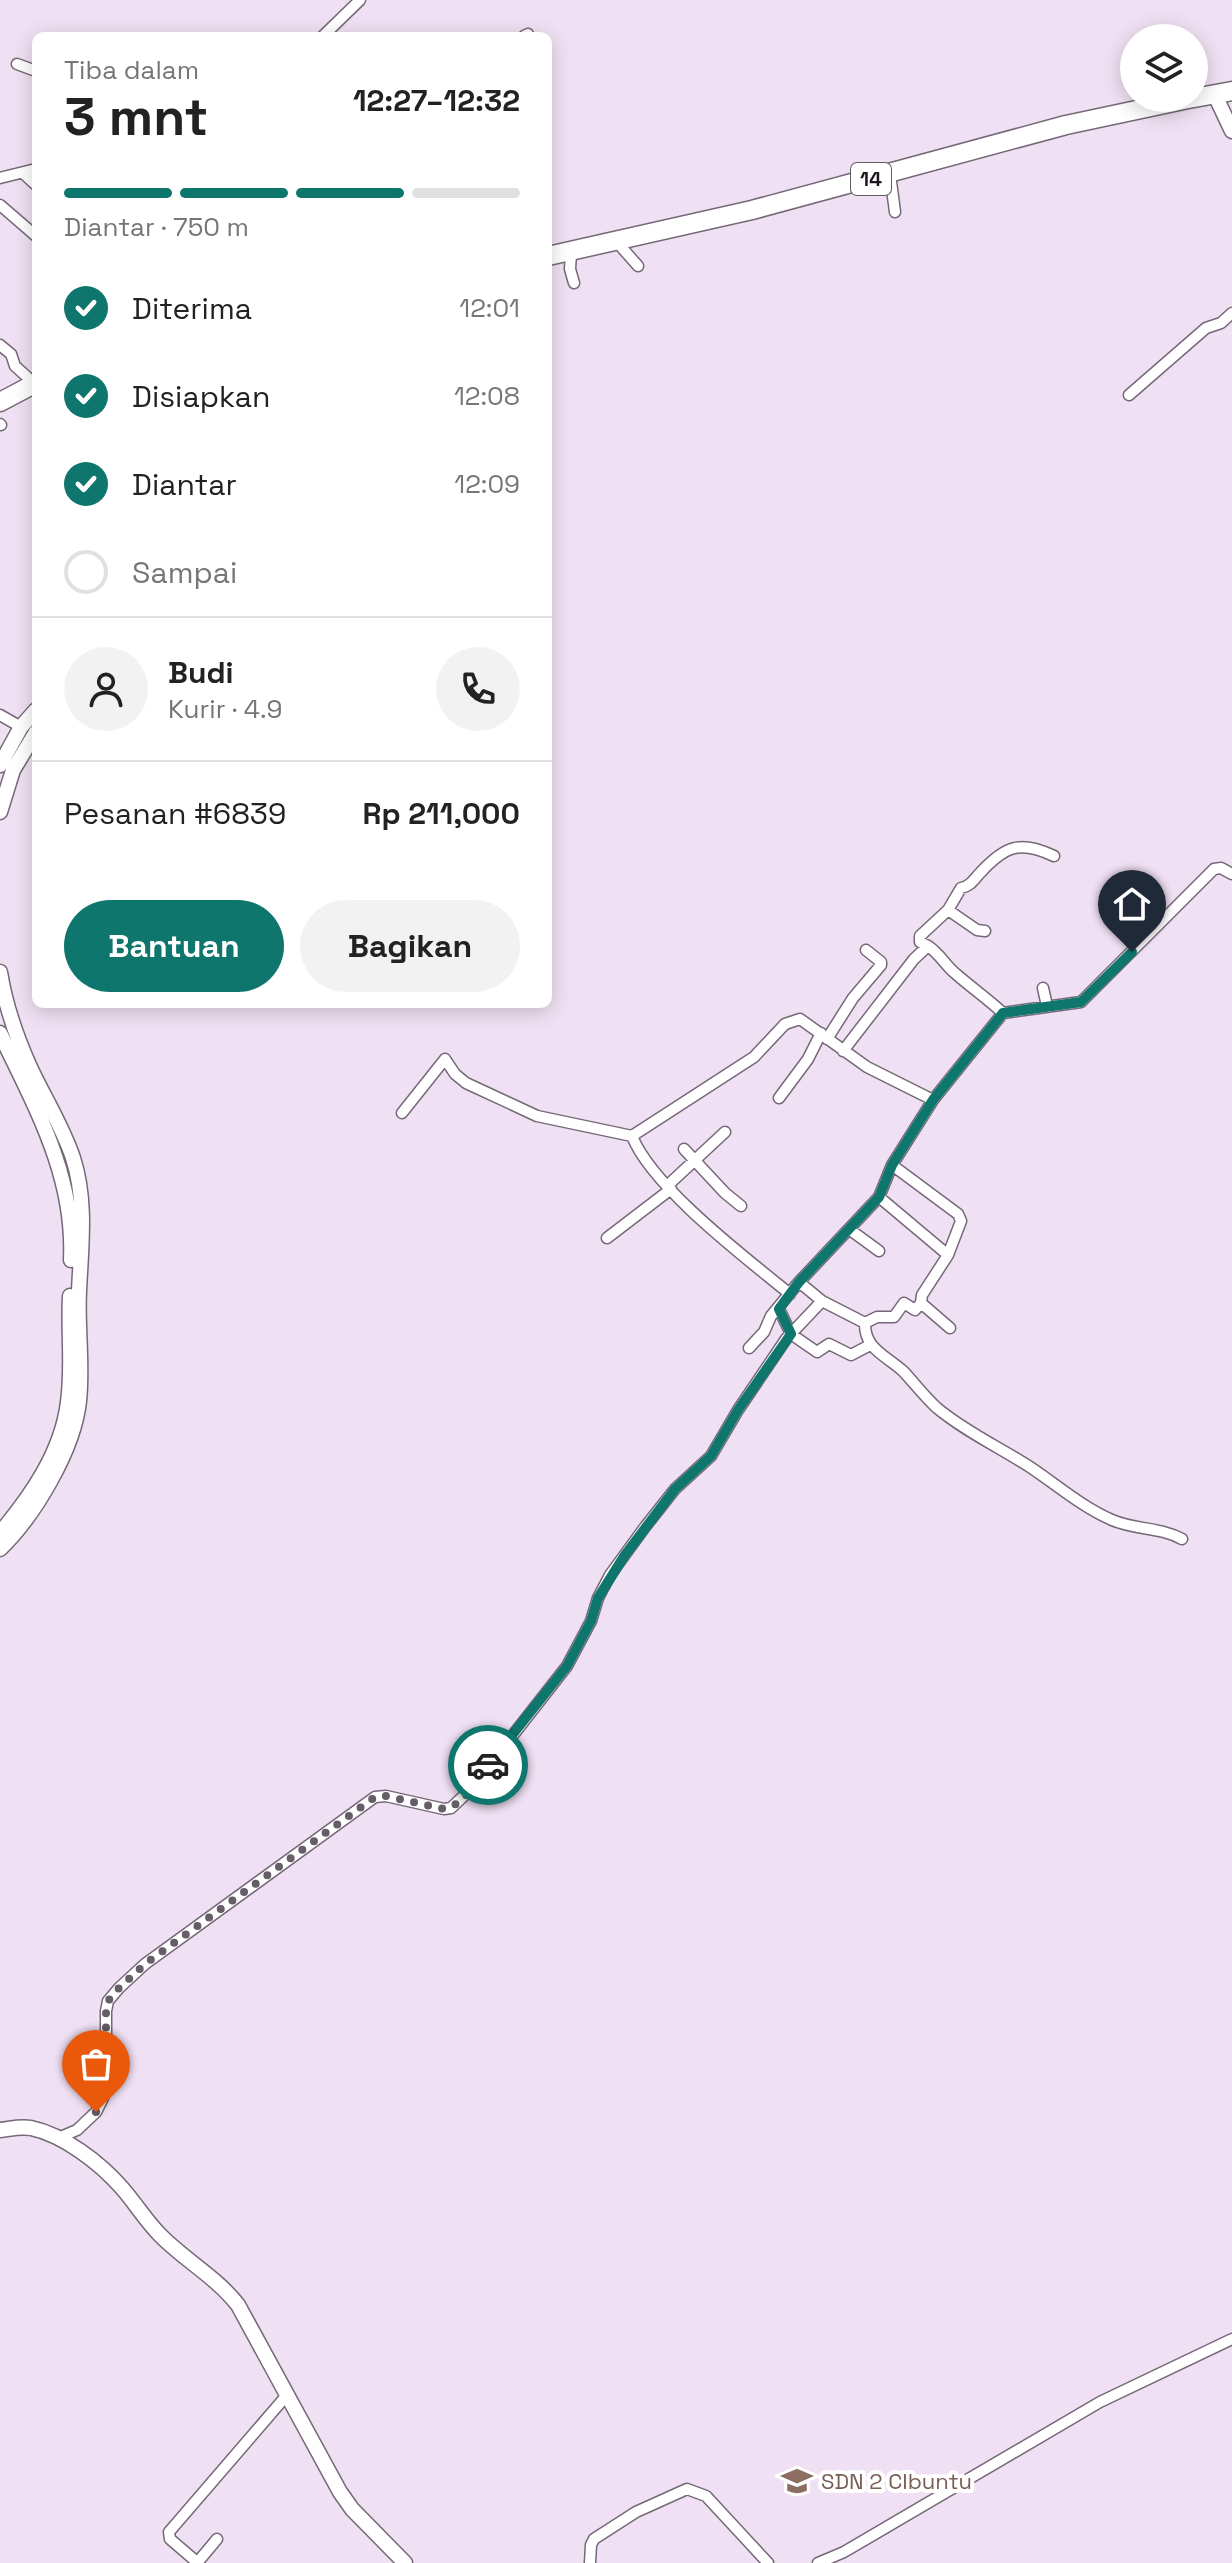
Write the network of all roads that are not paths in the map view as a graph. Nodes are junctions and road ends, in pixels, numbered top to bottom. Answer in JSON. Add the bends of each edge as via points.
{"nodes":[{"id":1,"x":360,"y":0,"type":"edge"},
{"id":2,"x":327,"y":32,"type":"edge"},
{"id":3,"x":17,"y":64,"type":"dead end"},
{"id":4,"x":32,"y":70,"type":"edge"},
{"id":5,"x":1223,"y":92,"type":"edge"},
{"id":6,"x":1128,"y":112,"type":"edge"},
{"id":7,"x":1232,"y":131,"type":"edge"},
{"id":8,"x":32,"y":170,"type":"edge"},
{"id":9,"x":23,"y":173,"type":"junction"},
{"id":10,"x":890,"y":174,"type":"junction"},
{"id":11,"x":0,"y":178,"type":"edge"},
{"id":12,"x":32,"y":181,"type":"edge"},
{"id":13,"x":0,"y":205,"type":"edge"},
{"id":14,"x":895,"y":212,"type":"dead end"},
{"id":15,"x":32,"y":233,"type":"edge"},
{"id":16,"x":616,"y":241,"type":"junction"},
{"id":17,"x":571,"y":253,"type":"junction"},
{"id":18,"x":552,"y":255,"type":"edge"},
{"id":19,"x":638,"y":266,"type":"dead end"},
{"id":20,"x":574,"y":283,"type":"dead end"},
{"id":21,"x":1232,"y":313,"type":"edge"},
{"id":22,"x":0,"y":345,"type":"edge"},
{"id":23,"x":32,"y":381,"type":"edge"},
{"id":24,"x":32,"y":386,"type":"edge"},
{"id":25,"x":1129,"y":395,"type":"dead end"},
{"id":26,"x":0,"y":402,"type":"edge"},
{"id":27,"x":0,"y":715,"type":"edge"},
{"id":28,"x":29,"y":730,"type":"edge"},
{"id":29,"x":0,"y":765,"type":"edge"},
{"id":30,"x":0,"y":812,"type":"edge"},
{"id":31,"x":1054,"y":856,"type":"dead end"},
{"id":32,"x":1232,"y":874,"type":"edge"},
{"id":33,"x":948,"y":910,"type":"junction"},
{"id":34,"x":985,"y":931,"type":"dead end"},
{"id":35,"x":928,"y":946,"type":"junction"},
{"id":36,"x":866,"y":950,"type":"dead end"},
{"id":37,"x":0,"y":972,"type":"edge"},
{"id":38,"x":1043,"y":988,"type":"dead end"},
{"id":39,"x":1047,"y":1006,"type":"junction"},
{"id":40,"x":1003,"y":1013,"type":"junction"},
{"id":41,"x":0,"y":1033,"type":"edge"},
{"id":42,"x":824,"y":1036,"type":"junction"},
{"id":43,"x":843,"y":1051,"type":"junction"},
{"id":44,"x":779,"y":1098,"type":"dead end"},
{"id":45,"x":933,"y":1100,"type":"junction"},
{"id":46,"x":402,"y":1113,"type":"dead end"},
{"id":47,"x":725,"y":1132,"type":"dead end"},
{"id":48,"x":632,"y":1136,"type":"junction"},
{"id":49,"x":684,"y":1149,"type":"dead end"},
{"id":50,"x":695,"y":1160,"type":"junction"},
{"id":51,"x":892,"y":1165,"type":"junction"},
{"id":52,"x":669,"y":1187,"type":"junction"},
{"id":53,"x":879,"y":1197,"type":"junction"},
{"id":54,"x":741,"y":1206,"type":"dead end"},
{"id":55,"x":849,"y":1229,"type":"junction"},
{"id":56,"x":607,"y":1238,"type":"dead end"},
{"id":57,"x":879,"y":1251,"type":"dead end"},
{"id":58,"x":948,"y":1255,"type":"junction"},
{"id":59,"x":799,"y":1282,"type":"junction"},
{"id":60,"x":790,"y":1294,"type":"junction"},
{"id":61,"x":822,"y":1301,"type":"junction"},
{"id":62,"x":921,"y":1303,"type":"junction"},
{"id":63,"x":779,"y":1309,"type":"junction"},
{"id":64,"x":865,"y":1323,"type":"junction"},
{"id":65,"x":950,"y":1328,"type":"dead end"},
{"id":66,"x":791,"y":1334,"type":"junction"},
{"id":67,"x":870,"y":1345,"type":"junction"},
{"id":68,"x":749,"y":1348,"type":"dead end"},
{"id":69,"x":0,"y":1533,"type":"edge"},
{"id":70,"x":1182,"y":1539,"type":"dead end"},
{"id":71,"x":0,"y":1549,"type":"edge"},
{"id":72,"x":0,"y":2130,"type":"edge"},
{"id":73,"x":58,"y":2138,"type":"junction"},
{"id":74,"x":1232,"y":2339,"type":"edge"},
{"id":75,"x":287,"y":2395,"type":"junction"},
{"id":76,"x":217,"y":2539,"type":"dead end"},
{"id":77,"x":198,"y":2563,"type":"edge"},
{"id":78,"x":405,"y":2563,"type":"edge"},
{"id":79,"x":590,"y":2563,"type":"edge"},
{"id":80,"x":768,"y":2563,"type":"edge"},
{"id":81,"x":818,"y":2563,"type":"edge"}],
"edges":[{"from":1,"to":2,"type":"street"},
{"from":3,"to":4,"type":"street"},
{"from":5,"to":7,"type":"main road"},
{"from":6,"to":10,"type":"highway","number":"14"},
{"from":8,"to":9,"type":"street"},
{"from":9,"to":11,"type":"street"},
{"from":9,"to":12,"type":"street"},
{"from":10,"to":14,"type":"street"},
{"from":10,"to":16,"type":"highway","number":"14"},
{"from":13,"to":15,"type":"street"},
{"from":16,"to":17,"type":"highway","number":"14"},
{"from":16,"to":19,"type":"street"},
{"from":17,"to":18,"type":"highway","number":"14"},
{"from":17,"to":20,"type":"street"},
{"from":21,"to":25,"type":"street","via":[[1206,328]]},
{"from":22,"to":23,"type":"street"},
{"from":24,"to":26,"type":"highway"},
{"from":27,"to":28,"type":"street"},
{"from":28,"to":29,"type":"main road"},
{"from":28,"to":30,"type":"main road"},
{"from":31,"to":33,"type":"street","via":[[1027,846],[1007,849],[961,888]]},
{"from":32,"to":39,"type":"street","via":[[1214,869],[1081,1002]]},
{"from":33,"to":34,"type":"street"},
{"from":33,"to":35,"type":"street","via":[[920,936]]},
{"from":35,"to":40,"type":"street"},
{"from":35,"to":43,"type":"street"},
{"from":36,"to":42,"type":"street","via":[[881,965]]},
{"from":37,"to":71,"type":"main road","via":[[28,1063],[73,1159],[83,1214],[74,1423],[47,1485]]},
{"from":38,"to":39,"type":"street"},
{"from":39,"to":40,"type":"street"},
{"from":40,"to":45,"type":"street"},
{"from":41,"to":69,"type":"main road","via":[[63,1174],[72,1245],[70,1380],[62,1428],[33,1492]]},
{"from":42,"to":43,"type":"street"},
{"from":42,"to":44,"type":"street"},
{"from":42,"to":48,"type":"street","via":[[800,1019],[785,1024],[754,1057]]},
{"from":43,"to":45,"type":"street"},
{"from":45,"to":51,"type":"street"},
{"from":46,"to":48,"type":"street","via":[[445,1059],[466,1083],[537,1116]]},
{"from":47,"to":50,"type":"street"},
{"from":48,"to":52,"type":"street"},
{"from":49,"to":50,"type":"street"},
{"from":50,"to":52,"type":"street"},
{"from":50,"to":54,"type":"street"},
{"from":51,"to":53,"type":"street"},
{"from":51,"to":58,"type":"street","via":[[961,1217]]},
{"from":52,"to":56,"type":"street"},
{"from":52,"to":60,"type":"street"},
{"from":53,"to":55,"type":"street"},
{"from":53,"to":58,"type":"street"},
{"from":55,"to":57,"type":"street"},
{"from":55,"to":59,"type":"street"},
{"from":58,"to":62,"type":"street"},
{"from":59,"to":60,"type":"street"},
{"from":59,"to":61,"type":"street"},
{"from":60,"to":63,"type":"street"},
{"from":61,"to":64,"type":"street"},
{"from":61,"to":66,"type":"street"},
{"from":62,"to":64,"type":"street","via":[[915,1310],[904,1303],[894,1317]]},
{"from":62,"to":65,"type":"street"},
{"from":63,"to":66,"type":"street"},
{"from":63,"to":68,"type":"street"},
{"from":64,"to":67,"type":"street"},
{"from":66,"to":67,"type":"street","via":[[817,1352],[829,1344],[851,1355]]},
{"from":66,"to":73,"type":"street","via":[[711,1456],[675,1489],[625,1555],[567,1666],[470,1790],[444,1809],[375,1797],[145,1964],[108,2001],[106,2088],[96,2112],[77,2130]]},
{"from":67,"to":70,"type":"street","via":[[968,1431],[1085,1506],[1132,1527]]},
{"from":72,"to":73,"type":"main road","via":[[31,2128]]},
{"from":73,"to":75,"type":"main road","via":[[104,2170],[162,2237],[223,2286]]},
{"from":74,"to":81,"type":"street","via":[[1100,2402]]},
{"from":75,"to":77,"type":"street","via":[[169,2532],[170,2539]]},
{"from":75,"to":78,"type":"main road","via":[[352,2509]]},
{"from":76,"to":77,"type":"street"},
{"from":79,"to":80,"type":"street","via":[[594,2539],[687,2489],[706,2496]]}]}
